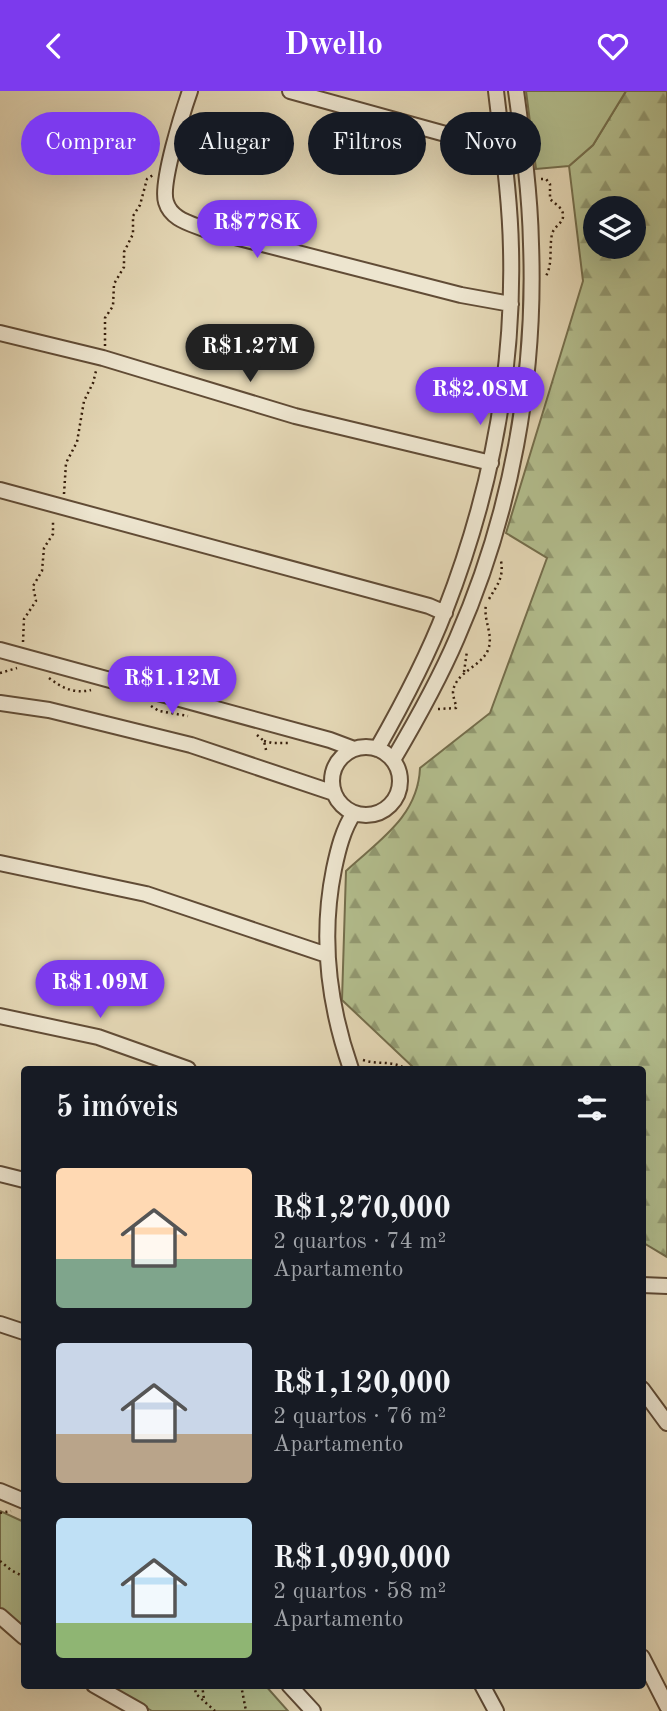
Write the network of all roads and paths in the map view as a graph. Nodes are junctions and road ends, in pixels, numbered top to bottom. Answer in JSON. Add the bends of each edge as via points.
{"nodes":[{"id":1,"x":190,"y":91,"type":"edge"},
{"id":2,"x":290,"y":91,"type":"edge"},
{"id":3,"x":496,"y":91,"type":"edge"},
{"id":4,"x":516,"y":91,"type":"edge"},
{"id":5,"x":498,"y":112,"type":"edge"},
{"id":6,"x":440,"y":132,"type":"edge"},
{"id":7,"x":167,"y":174,"type":"junction"},
{"id":8,"x":505,"y":175,"type":"edge"},
{"id":9,"x":527,"y":180,"type":"junction"},
{"id":10,"x":531,"y":286,"type":"junction"},
{"id":11,"x":511,"y":304,"type":"junction"},
{"id":12,"x":0,"y":333,"type":"edge"},
{"id":13,"x":103,"y":359,"type":"junction"},
{"id":14,"x":491,"y":463,"type":"junction"},
{"id":15,"x":0,"y":490,"type":"edge"},
{"id":16,"x":60,"y":506,"type":"junction"},
{"id":17,"x":492,"y":543,"type":"junction"},
{"id":18,"x":445,"y":613,"type":"junction"},
{"id":19,"x":0,"y":650,"type":"edge"},
{"id":20,"x":23,"y":656,"type":"junction"},
{"id":21,"x":0,"y":673,"type":"edge"},
{"id":22,"x":64,"y":689,"type":"dead end"},
{"id":23,"x":63,"y":695,"type":"dead end"},
{"id":24,"x":0,"y":703,"type":"edge"},
{"id":25,"x":159,"y":711,"type":"dead end"},
{"id":26,"x":421,"y":711,"type":"junction"},
{"id":27,"x":157,"y":717,"type":"dead end"},
{"id":28,"x":354,"y":749,"type":"junction"},
{"id":29,"x":377,"y":749,"type":"junction"},
{"id":30,"x":393,"y":760,"type":"junction"},
{"id":31,"x":334,"y":793,"type":"junction"},
{"id":32,"x":354,"y":813,"type":"junction"},
{"id":33,"x":0,"y":863,"type":"edge"},
{"id":34,"x":327,"y":954,"type":"junction"},
{"id":35,"x":0,"y":1016,"type":"edge"},
{"id":36,"x":345,"y":1051,"type":"junction"},
{"id":37,"x":180,"y":1066,"type":"edge"},
{"id":38,"x":350,"y":1066,"type":"edge"},
{"id":39,"x":402,"y":1066,"type":"edge"},
{"id":40,"x":0,"y":1174,"type":"edge"},
{"id":41,"x":21,"y":1179,"type":"edge"},
{"id":42,"x":646,"y":1285,"type":"edge"},
{"id":43,"x":667,"y":1286,"type":"edge"},
{"id":44,"x":0,"y":1324,"type":"edge"},
{"id":45,"x":21,"y":1331,"type":"edge"},
{"id":46,"x":646,"y":1394,"type":"edge"},
{"id":47,"x":667,"y":1423,"type":"edge"},
{"id":48,"x":0,"y":1491,"type":"edge"},
{"id":49,"x":21,"y":1500,"type":"edge"},
{"id":50,"x":0,"y":1561,"type":"edge"},
{"id":51,"x":21,"y":1575,"type":"edge"},
{"id":52,"x":0,"y":1616,"type":"edge"},
{"id":53,"x":21,"y":1634,"type":"edge"},
{"id":54,"x":646,"y":1665,"type":"edge"},
{"id":55,"x":101,"y":1689,"type":"edge"},
{"id":56,"x":195,"y":1689,"type":"edge"},
{"id":57,"x":202,"y":1689,"type":"edge"},
{"id":58,"x":242,"y":1689,"type":"edge"},
{"id":59,"x":293,"y":1689,"type":"edge"},
{"id":60,"x":484,"y":1689,"type":"edge"},
{"id":61,"x":208,"y":1705,"type":"junction"},
{"id":62,"x":667,"y":1706,"type":"edge"},
{"id":63,"x":140,"y":1711,"type":"edge"},
{"id":64,"x":215,"y":1711,"type":"edge"},
{"id":65,"x":246,"y":1711,"type":"edge"},
{"id":66,"x":313,"y":1711,"type":"edge"},
{"id":67,"x":496,"y":1711,"type":"edge"}],
"edges":[{"from":1,"to":7,"type":"street"},
{"from":2,"to":6,"type":"street"},
{"from":3,"to":5,"type":"street"},
{"from":4,"to":9,"type":"street"},
{"from":7,"to":11,"type":"street","via":[[166,203],[181,221]]},
{"from":7,"to":13,"type":"path","via":[[150,177],[133,216],[124,267],[105,318]]},
{"from":8,"to":11,"type":"street"},
{"from":9,"to":10,"type":"street"},
{"from":9,"to":10,"type":"path","via":[[546,179],[550,199],[564,214],[553,230],[550,269],[542,282]]},
{"from":10,"to":17,"type":"street","via":[[524,401]]},
{"from":11,"to":14,"type":"street"},
{"from":12,"to":13,"type":"street"},
{"from":13,"to":14,"type":"street","via":[[306,419]]},
{"from":13,"to":16,"type":"path","via":[[84,401],[77,442],[66,463]]},
{"from":14,"to":18,"type":"street"},
{"from":15,"to":16,"type":"street"},
{"from":16,"to":18,"type":"street"},
{"from":16,"to":20,"type":"path","via":[[52,523],[52,538],[44,548],[42,571],[33,586],[36,601],[24,619]]},
{"from":17,"to":26,"type":"street","via":[[457,639]]},
{"from":17,"to":26,"type":"path","via":[[503,573],[485,611],[488,650],[455,684],[456,708]]},
{"from":18,"to":29,"type":"street"},
{"from":19,"to":20,"type":"street"},
{"from":20,"to":21,"type":"path","via":[[15,669]]},
{"from":20,"to":28,"type":"street"},
{"from":22,"to":23,"type":"path"},
{"from":24,"to":31,"type":"street","via":[[49,710],[191,745]]},
{"from":25,"to":27,"type":"path"},
{"from":26,"to":30,"type":"street"},
{"from":28,"to":29,"type":"street"},
{"from":28,"to":31,"type":"street","via":[[334,768]]},
{"from":29,"to":30,"type":"street"},
{"from":30,"to":32,"type":"street","via":[[400,781],[393,802],[376,814]]},
{"from":31,"to":32,"type":"street","via":[[345,809]]},
{"from":32,"to":34,"type":"street","via":[[346,825],[332,877]]},
{"from":33,"to":34,"type":"street","via":[[146,894]]},
{"from":34,"to":36,"type":"street","via":[[332,1005]]},
{"from":35,"to":37,"type":"street","via":[[98,1037]]},
{"from":36,"to":38,"type":"street"},
{"from":36,"to":39,"type":"path","via":[[374,1063]]},
{"from":40,"to":41,"type":"street"},
{"from":42,"to":43,"type":"street"},
{"from":44,"to":45,"type":"street"},
{"from":46,"to":47,"type":"street"},
{"from":48,"to":49,"type":"street"},
{"from":50,"to":51,"type":"path"},
{"from":52,"to":53,"type":"street"},
{"from":54,"to":62,"type":"street"},
{"from":55,"to":63,"type":"street"},
{"from":56,"to":61,"type":"path"},
{"from":57,"to":61,"type":"path"},
{"from":58,"to":65,"type":"path"},
{"from":59,"to":66,"type":"street"},
{"from":60,"to":67,"type":"street"},
{"from":61,"to":64,"type":"path"}]}
